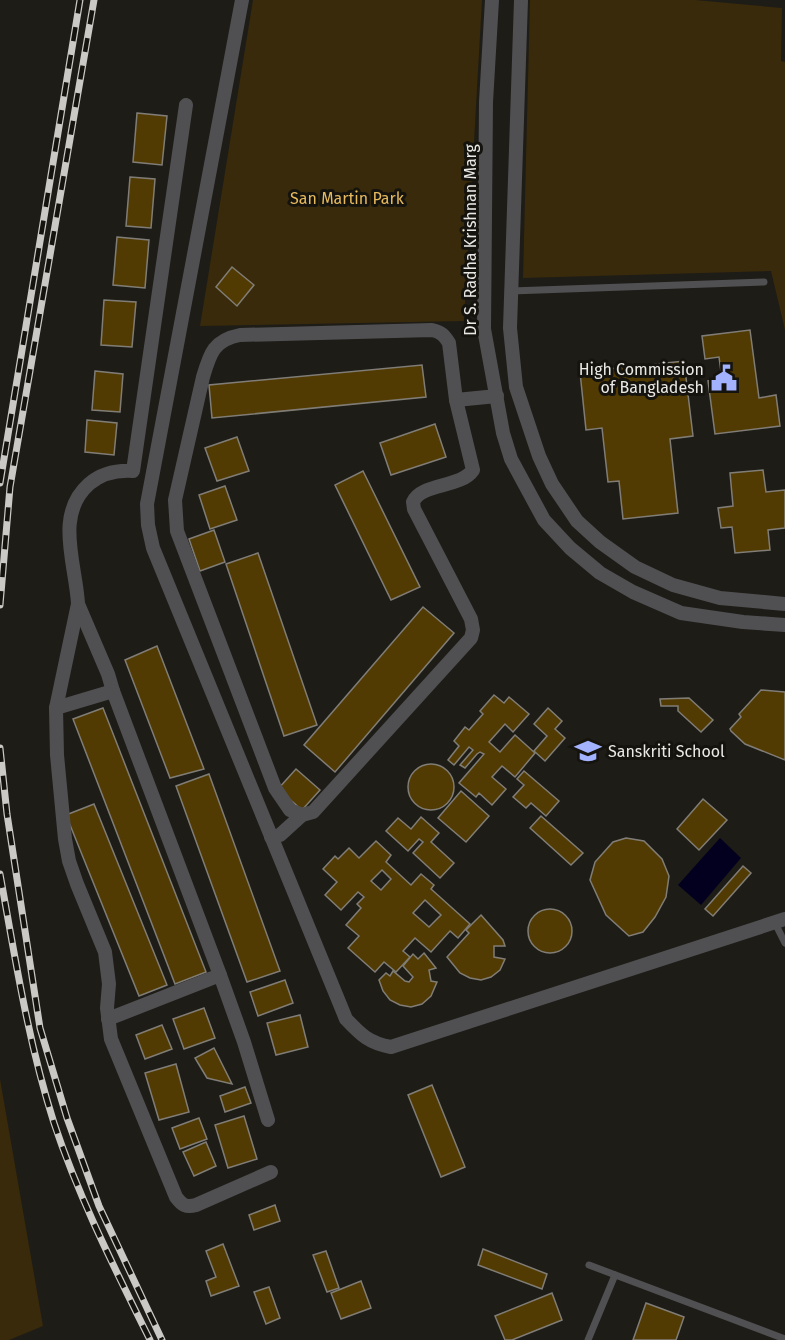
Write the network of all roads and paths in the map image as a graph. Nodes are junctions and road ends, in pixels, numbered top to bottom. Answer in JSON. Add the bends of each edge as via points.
{"nodes":[{"id":1,"x":242,"y":0,"type":"edge"},
{"id":2,"x":492,"y":0,"type":"edge"},
{"id":3,"x":521,"y":0,"type":"edge"},
{"id":4,"x":186,"y":105,"type":"dead end"},
{"id":5,"x":764,"y":282,"type":"dead end"},
{"id":6,"x":511,"y":291,"type":"junction"},
{"id":7,"x":510,"y":328,"type":"junction"},
{"id":8,"x":484,"y":329,"type":"junction"},
{"id":9,"x":497,"y":396,"type":"junction"},
{"id":10,"x":456,"y":400,"type":"junction"},
{"id":11,"x":133,"y":471,"type":"junction"},
{"id":12,"x":152,"y":477,"type":"junction"},
{"id":13,"x":645,"y":572,"type":"junction"},
{"id":14,"x":633,"y":592,"type":"junction"},
{"id":15,"x":78,"y":604,"type":"junction"},
{"id":16,"x":785,"y":604,"type":"edge"},
{"id":17,"x":785,"y":625,"type":"edge"},
{"id":18,"x":113,"y":691,"type":"junction"},
{"id":19,"x":56,"y":708,"type":"junction"},
{"id":20,"x":302,"y":815,"type":"junction"},
{"id":21,"x":271,"y":837,"type":"junction"},
{"id":22,"x":780,"y":921,"type":"edge"},
{"id":23,"x":785,"y":943,"type":"edge"},
{"id":24,"x":220,"y":975,"type":"junction"},
{"id":25,"x":108,"y":1019,"type":"junction"},
{"id":26,"x":268,"y":1120,"type":"dead end"},
{"id":27,"x":271,"y":1172,"type":"dead end"},
{"id":28,"x":589,"y":1265,"type":"dead end"},
{"id":29,"x":615,"y":1275,"type":"junction"},
{"id":30,"x":785,"y":1339,"type":"edge"},
{"id":31,"x":588,"y":1340,"type":"edge"}],
"edges":[{"from":1,"to":12,"type":"street"},
{"from":2,"to":8,"type":"street","name":"Dr S. Radha Krishnan Marg","via":[[486,102]]},
{"from":3,"to":6,"type":"street"},
{"from":4,"to":11,"type":"street"},
{"from":5,"to":6,"type":"lane"},
{"from":6,"to":7,"type":"street"},
{"from":7,"to":8,"type":"street"},
{"from":7,"to":13,"type":"street","via":[[516,387],[552,484],[577,521]]},
{"from":8,"to":9,"type":"street","name":"Dr S. Radha Krishnan Marg"},
{"from":9,"to":10,"type":"street"},
{"from":9,"to":14,"type":"street","name":"Dr S. Radha Krishnan Marg","via":[[511,459],[544,520],[600,573]]},
{"from":10,"to":20,"type":"street","via":[[473,470],[466,477],[419,494],[413,502],[471,619],[471,638],[314,812]]},
{"from":10,"to":20,"type":"street","via":[[449,343],[445,336],[432,330],[240,335],[215,346],[208,360],[176,500],[177,531],[275,788],[290,810]]},
{"from":11,"to":12,"type":"street"},
{"from":11,"to":15,"type":"street","via":[[116,470],[95,478],[72,506],[70,546]]},
{"from":12,"to":21,"type":"street","via":[[147,504],[153,548]]},
{"from":13,"to":14,"type":"street"},
{"from":13,"to":16,"type":"street","via":[[673,585],[720,598]]},
{"from":14,"to":17,"type":"street","name":"Dr S. Radha Krishnan Marg","via":[[681,613]]},
{"from":15,"to":18,"type":"street"},
{"from":15,"to":19,"type":"street"},
{"from":18,"to":19,"type":"street"},
{"from":18,"to":24,"type":"street"},
{"from":19,"to":25,"type":"street","via":[[65,839],[77,884],[105,952]]},
{"from":20,"to":21,"type":"street","via":[[280,835]]},
{"from":21,"to":22,"type":"street","via":[[346,1019],[375,1044],[391,1047]]},
{"from":22,"to":23,"type":"lane"},
{"from":24,"to":25,"type":"street"},
{"from":24,"to":26,"type":"street"},
{"from":25,"to":27,"type":"street","via":[[117,1056],[181,1204],[196,1205]]},
{"from":28,"to":29,"type":"lane"},
{"from":29,"to":30,"type":"lane"},
{"from":29,"to":31,"type":"lane"}]}
